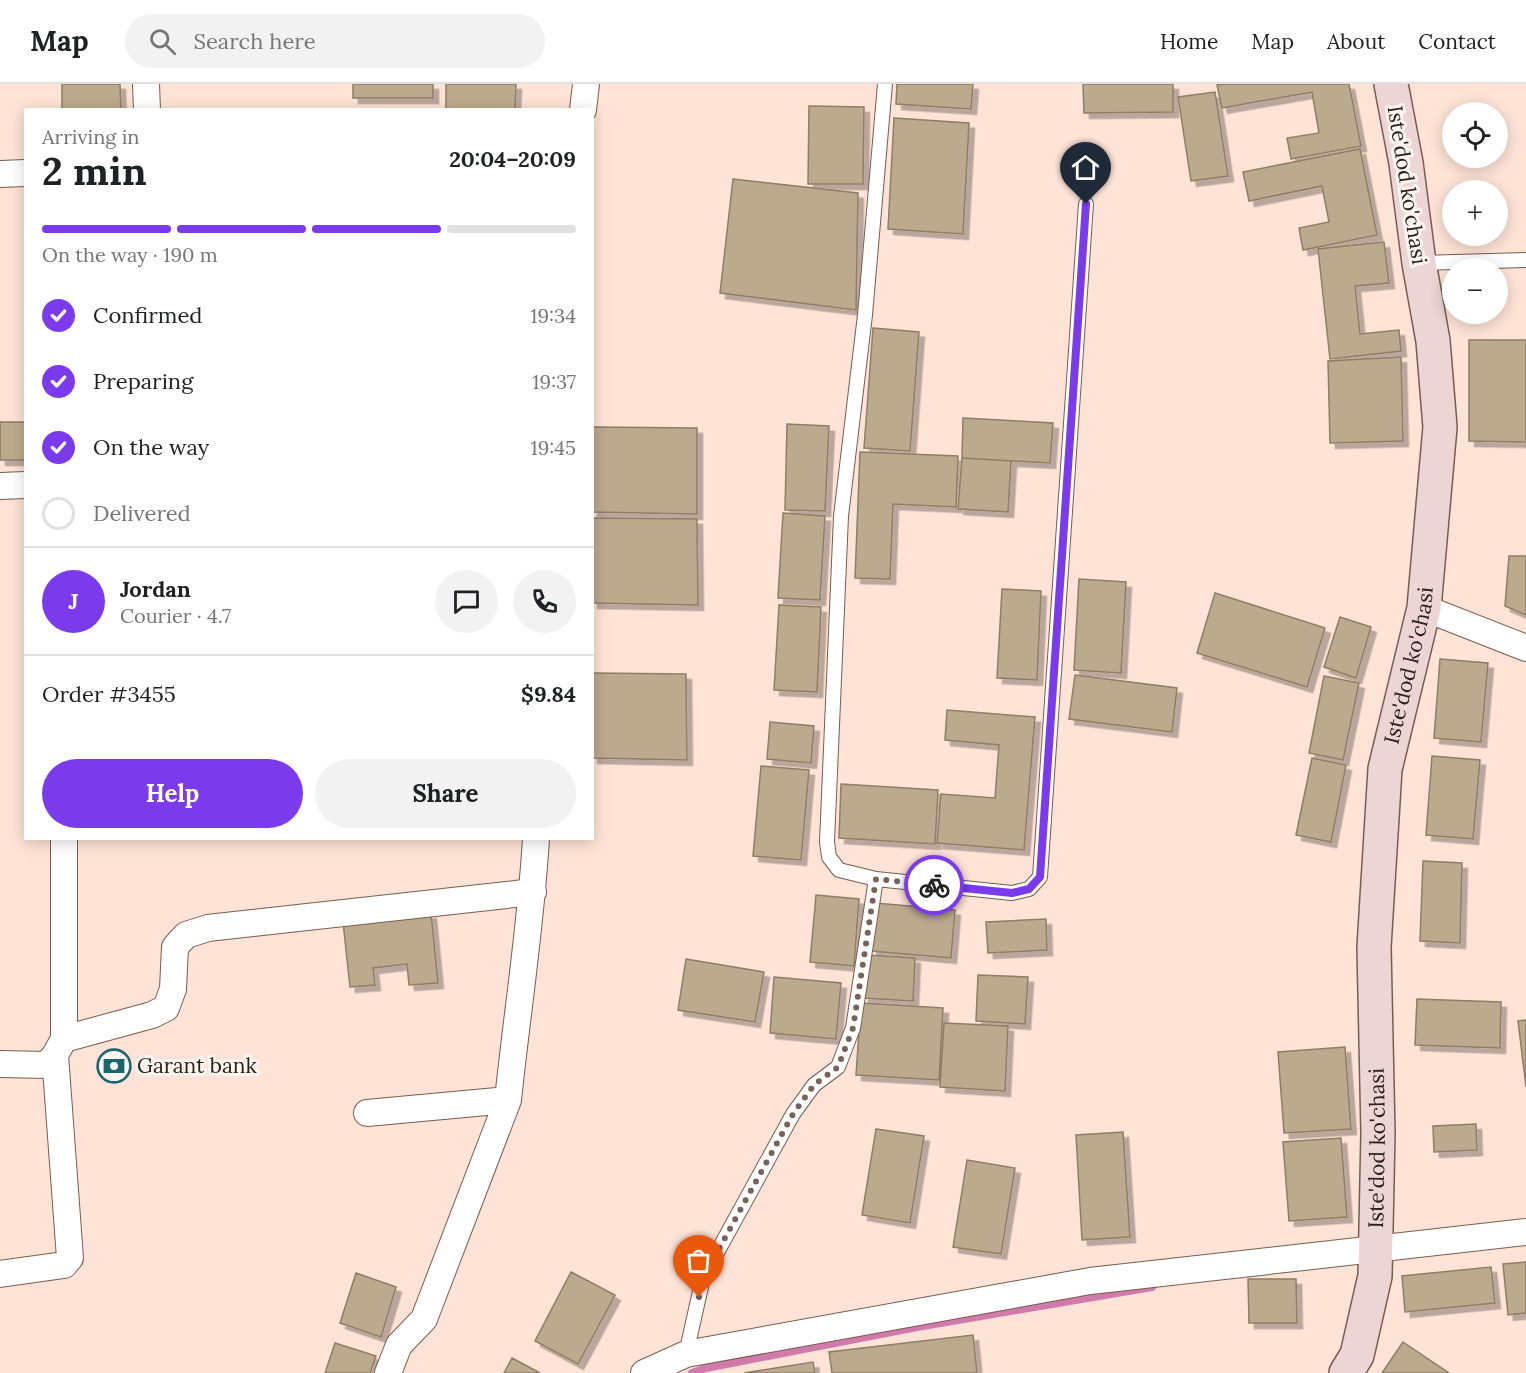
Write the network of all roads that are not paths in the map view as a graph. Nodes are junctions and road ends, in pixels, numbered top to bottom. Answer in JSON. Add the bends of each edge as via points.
{"nodes":[{"id":1,"x":146,"y":84,"type":"edge"},
{"id":2,"x":586,"y":84,"type":"edge"},
{"id":3,"x":885,"y":84,"type":"edge"},
{"id":4,"x":1390,"y":84,"type":"edge"},
{"id":5,"x":147,"y":108,"type":"edge"},
{"id":6,"x":584,"y":108,"type":"edge"},
{"id":7,"x":24,"y":173,"type":"edge"},
{"id":8,"x":0,"y":174,"type":"edge"},
{"id":9,"x":1086,"y":204,"type":"dead end"},
{"id":10,"x":1526,"y":260,"type":"edge"},
{"id":11,"x":1419,"y":264,"type":"junction"},
{"id":12,"x":24,"y":485,"type":"edge"},
{"id":13,"x":0,"y":486,"type":"edge"},
{"id":14,"x":1424,"y":608,"type":"junction"},
{"id":15,"x":1526,"y":648,"type":"edge"},
{"id":16,"x":64,"y":840,"type":"edge"},
{"id":17,"x":536,"y":840,"type":"edge"},
{"id":18,"x":876,"y":879,"type":"junction"},
{"id":19,"x":533,"y":892,"type":"junction"},
{"id":20,"x":59,"y":1047,"type":"junction"},
{"id":21,"x":0,"y":1064,"type":"edge"},
{"id":22,"x":508,"y":1100,"type":"junction"},
{"id":23,"x":367,"y":1113,"type":"dead end"},
{"id":24,"x":1526,"y":1232,"type":"edge"},
{"id":25,"x":1375,"y":1263,"type":"junction"},
{"id":26,"x":0,"y":1274,"type":"edge"},
{"id":27,"x":686,"y":1354,"type":"junction"},
{"id":28,"x":388,"y":1373,"type":"edge"},
{"id":29,"x":644,"y":1373,"type":"edge"},
{"id":30,"x":1346,"y":1373,"type":"edge"}],
"edges":[{"from":1,"to":5,"type":"street"},
{"from":2,"to":6,"type":"street"},
{"from":3,"to":18,"type":"lane","via":[[866,315],[841,516],[827,842],[829,857],[839,870]]},
{"from":4,"to":11,"type":"street","name":"Iste'dod ko'chasi","via":[[1406,163]]},
{"from":7,"to":8,"type":"street"},
{"from":9,"to":18,"type":"lane","via":[[1040,877],[1029,889],[1012,893]]},
{"from":10,"to":11,"type":"lane"},
{"from":11,"to":14,"type":"street","name":"Iste'dod ko'chasi","via":[[1433,341],[1440,427]]},
{"from":12,"to":13,"type":"street"},
{"from":14,"to":15,"type":"street"},
{"from":14,"to":25,"type":"street","name":"Iste'dod ko'chasi","via":[[1385,769],[1374,948],[1378,1133]]},
{"from":16,"to":20,"type":"street"},
{"from":17,"to":19,"type":"street"},
{"from":18,"to":27,"type":"lane","via":[[853,1028],[846,1048],[838,1067],[814,1085],[793,1114],[703,1278]]},
{"from":19,"to":20,"type":"street","via":[[208,928],[186,935],[175,947],[173,989],[166,1008]]},
{"from":19,"to":22,"type":"street"},
{"from":20,"to":21,"type":"street","via":[[47,1065]]},
{"from":20,"to":26,"type":"street","via":[[70,1258],[64,1265]]},
{"from":22,"to":23,"type":"street"},
{"from":22,"to":28,"type":"street","via":[[424,1319],[399,1345]]},
{"from":24,"to":25,"type":"street"},
{"from":25,"to":27,"type":"street","via":[[1090,1281]]},
{"from":25,"to":30,"type":"street","name":"Iste'dod ko'chasi","via":[[1357,1356]]},
{"from":27,"to":29,"type":"street"}]}
